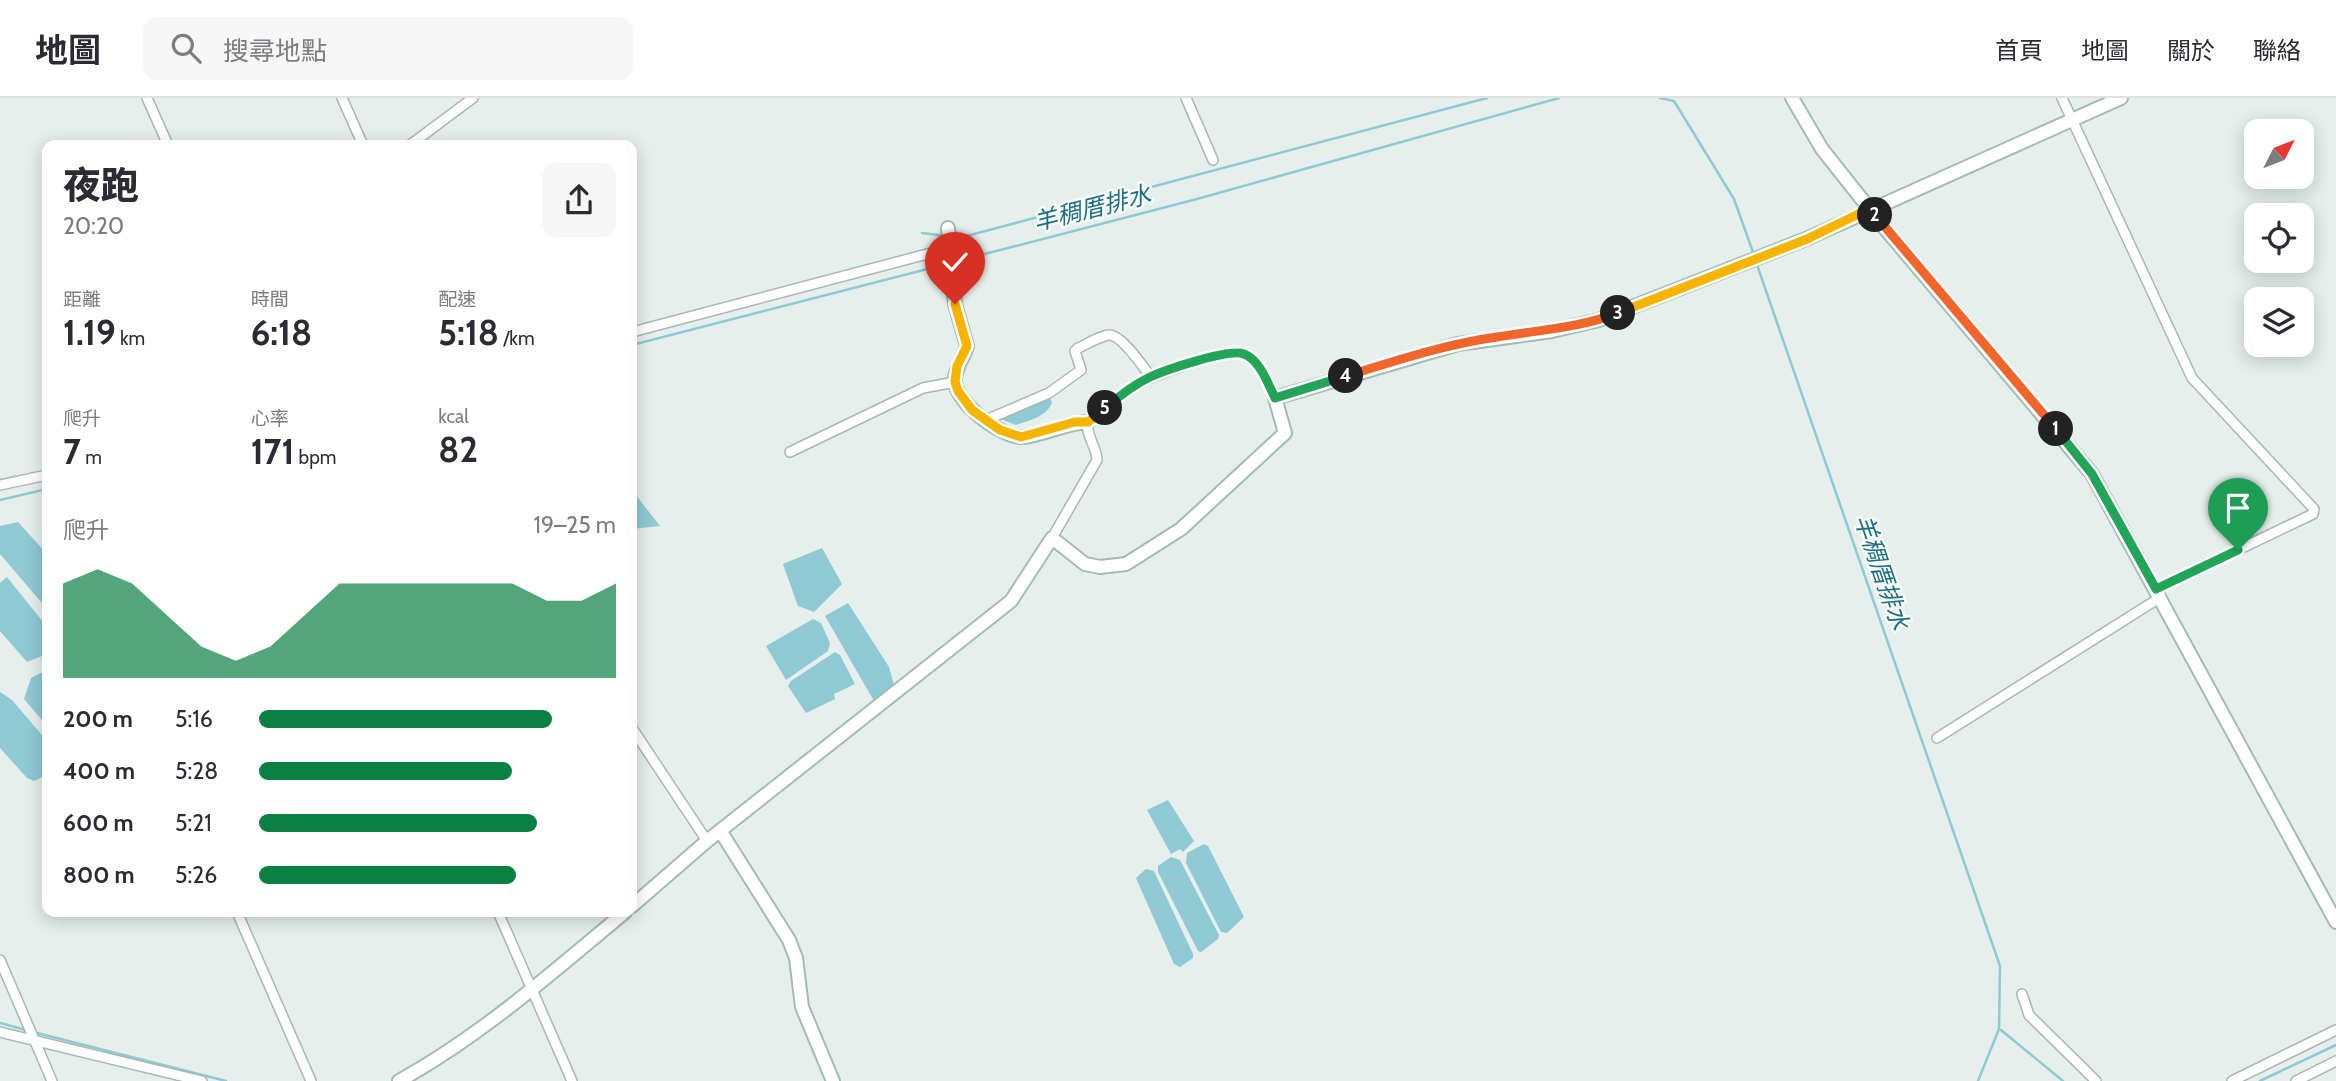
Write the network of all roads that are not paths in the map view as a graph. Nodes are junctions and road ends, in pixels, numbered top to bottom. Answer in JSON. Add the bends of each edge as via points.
{"nodes":[{"id":1,"x":147,"y":98,"type":"edge"},
{"id":2,"x":342,"y":98,"type":"edge"},
{"id":3,"x":472,"y":98,"type":"edge"},
{"id":4,"x":1186,"y":98,"type":"edge"},
{"id":5,"x":1792,"y":98,"type":"edge"},
{"id":6,"x":2062,"y":98,"type":"edge"},
{"id":7,"x":2121,"y":98,"type":"edge"},
{"id":8,"x":2072,"y":120,"type":"junction"},
{"id":9,"x":166,"y":140,"type":"edge"},
{"id":10,"x":361,"y":140,"type":"edge"},
{"id":11,"x":417,"y":140,"type":"edge"},
{"id":12,"x":1213,"y":160,"type":"dead end"},
{"id":13,"x":1871,"y":208,"type":"junction"},
{"id":14,"x":948,"y":228,"type":"dead end"},
{"id":15,"x":950,"y":248,"type":"junction"},
{"id":16,"x":637,"y":331,"type":"edge"},
{"id":17,"x":1151,"y":377,"type":"junction"},
{"id":18,"x":955,"y":382,"type":"junction"},
{"id":19,"x":1275,"y":398,"type":"junction"},
{"id":20,"x":986,"y":420,"type":"junction"},
{"id":21,"x":1088,"y":422,"type":"junction"},
{"id":22,"x":790,"y":452,"type":"dead end"},
{"id":23,"x":42,"y":476,"type":"edge"},
{"id":24,"x":0,"y":485,"type":"edge"},
{"id":25,"x":1052,"y":538,"type":"junction"},
{"id":26,"x":2158,"y":593,"type":"junction"},
{"id":27,"x":637,"y":735,"type":"edge"},
{"id":28,"x":1937,"y":738,"type":"dead end"},
{"id":29,"x":721,"y":832,"type":"junction"},
{"id":30,"x":707,"y":841,"type":"junction"},
{"id":31,"x":637,"y":902,"type":"edge"},
{"id":32,"x":239,"y":917,"type":"edge"},
{"id":33,"x":500,"y":917,"type":"edge"},
{"id":34,"x":619,"y":917,"type":"edge"},
{"id":35,"x":2336,"y":922,"type":"edge"},
{"id":36,"x":0,"y":960,"type":"edge"},
{"id":37,"x":532,"y":989,"type":"junction"},
{"id":38,"x":2022,"y":994,"type":"dead end"},
{"id":39,"x":2336,"y":1030,"type":"edge"},
{"id":40,"x":0,"y":1032,"type":"edge"},
{"id":41,"x":33,"y":1035,"type":"junction"},
{"id":42,"x":2336,"y":1060,"type":"edge"},
{"id":43,"x":52,"y":1081,"type":"edge"},
{"id":44,"x":202,"y":1081,"type":"edge"},
{"id":45,"x":311,"y":1081,"type":"edge"},
{"id":46,"x":399,"y":1081,"type":"edge"},
{"id":47,"x":572,"y":1081,"type":"edge"},
{"id":48,"x":833,"y":1081,"type":"edge"},
{"id":49,"x":2096,"y":1081,"type":"edge"},
{"id":50,"x":2232,"y":1081,"type":"edge"},
{"id":51,"x":2296,"y":1081,"type":"edge"}],
"edges":[{"from":1,"to":9,"type":"street"},
{"from":2,"to":10,"type":"street"},
{"from":3,"to":11,"type":"street"},
{"from":4,"to":12,"type":"street"},
{"from":5,"to":13,"type":"street","via":[[1822,149]]},
{"from":6,"to":8,"type":"street"},
{"from":7,"to":8,"type":"street"},
{"from":8,"to":13,"type":"street"},
{"from":8,"to":26,"type":"street","via":[[2192,378],[2314,509],[2313,514]]},
{"from":13,"to":19,"type":"street","via":[[1807,239],[1599,320],[1458,344]]},
{"from":13,"to":26,"type":"street","via":[[2079,456]]},
{"from":14,"to":15,"type":"street"},
{"from":15,"to":16,"type":"street"},
{"from":15,"to":18,"type":"street","via":[[955,304],[967,346]]},
{"from":17,"to":19,"type":"street","via":[[1230,353],[1244,354],[1255,362]]},
{"from":17,"to":20,"type":"street","via":[[1123,342],[1107,335],[1077,348],[1081,370],[1061,386]]},
{"from":17,"to":21,"type":"street"},
{"from":18,"to":20,"type":"street","via":[[962,400]]},
{"from":18,"to":22,"type":"street","via":[[923,388]]},
{"from":19,"to":25,"type":"street","via":[[1285,433],[1181,529],[1126,564],[1084,564]]},
{"from":20,"to":21,"type":"street","via":[[1021,437]]},
{"from":21,"to":25,"type":"street","via":[[1097,460]]},
{"from":23,"to":24,"type":"street"},
{"from":25,"to":29,"type":"street","via":[[1011,601]]},
{"from":26,"to":28,"type":"street"},
{"from":26,"to":35,"type":"street"},
{"from":27,"to":30,"type":"street"},
{"from":29,"to":30,"type":"street"},
{"from":29,"to":48,"type":"street","via":[[789,940],[802,1007]]},
{"from":30,"to":31,"type":"street"},
{"from":32,"to":45,"type":"street"},
{"from":33,"to":37,"type":"street"},
{"from":34,"to":37,"type":"street"},
{"from":36,"to":41,"type":"street"},
{"from":37,"to":46,"type":"street","via":[[437,1060]]},
{"from":37,"to":47,"type":"street"},
{"from":38,"to":49,"type":"street","via":[[2029,1015]]},
{"from":39,"to":50,"type":"street"},
{"from":40,"to":41,"type":"street"},
{"from":41,"to":43,"type":"street"},
{"from":41,"to":44,"type":"street"},
{"from":42,"to":51,"type":"street"}]}
